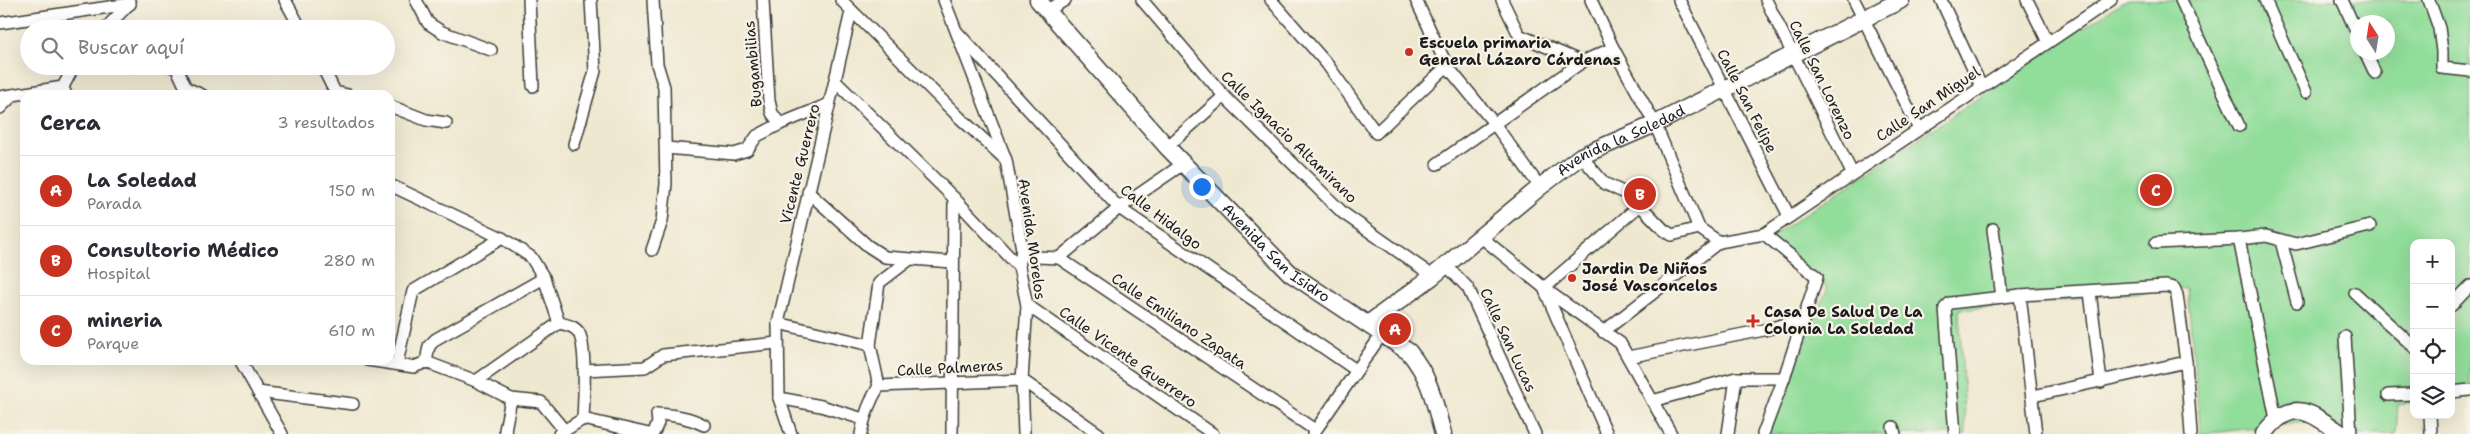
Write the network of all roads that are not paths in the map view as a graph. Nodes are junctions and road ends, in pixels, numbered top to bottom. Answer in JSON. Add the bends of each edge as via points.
{"nodes":[{"id":1,"x":285,"y":0,"type":"edge"},
{"id":2,"x":416,"y":0,"type":"edge"},
{"id":3,"x":530,"y":0,"type":"edge"},
{"id":4,"x":591,"y":0,"type":"edge"},
{"id":5,"x":653,"y":0,"type":"edge"},
{"id":6,"x":763,"y":0,"type":"edge"},
{"id":7,"x":841,"y":0,"type":"edge"},
{"id":8,"x":944,"y":0,"type":"edge"},
{"id":9,"x":1065,"y":0,"type":"edge"},
{"id":10,"x":1142,"y":0,"type":"edge"},
{"id":11,"x":1271,"y":0,"type":"edge"},
{"id":12,"x":1416,"y":0,"type":"edge"},
{"id":13,"x":1502,"y":0,"type":"edge"},
{"id":14,"x":1591,"y":0,"type":"edge"},
{"id":15,"x":1679,"y":0,"type":"edge"},
{"id":16,"x":1766,"y":0,"type":"edge"},
{"id":17,"x":1854,"y":0,"type":"edge"},
{"id":18,"x":1901,"y":0,"type":"edge"},
{"id":19,"x":1942,"y":0,"type":"edge"},
{"id":20,"x":2027,"y":0,"type":"edge"},
{"id":21,"x":2111,"y":0,"type":"edge"},
{"id":22,"x":2181,"y":0,"type":"edge"},
{"id":23,"x":2265,"y":0,"type":"edge"},
{"id":24,"x":2342,"y":0,"type":"edge"},
{"id":25,"x":2429,"y":0,"type":"edge"},
{"id":26,"x":131,"y":2,"type":"edge"},
{"id":27,"x":1043,"y":6,"type":"edge"},
{"id":28,"x":851,"y":12,"type":"junction"},
{"id":29,"x":1863,"y":18,"type":"junction"},
{"id":30,"x":2350,"y":18,"type":"edge"},
{"id":31,"x":114,"y":20,"type":"edge"},
{"id":32,"x":296,"y":20,"type":"edge"},
{"id":33,"x":0,"y":23,"type":"edge"},
{"id":34,"x":957,"y":32,"type":"junction"},
{"id":35,"x":2048,"y":42,"type":"junction"},
{"id":36,"x":1613,"y":48,"type":"junction"},
{"id":37,"x":491,"y":50,"type":"dead end"},
{"id":38,"x":1792,"y":53,"type":"junction"},
{"id":39,"x":2369,"y":60,"type":"edge"},
{"id":40,"x":1582,"y":62,"type":"junction"},
{"id":41,"x":1447,"y":66,"type":"junction"},
{"id":42,"x":2470,"y":71,"type":"edge"},
{"id":43,"x":2375,"y":73,"type":"dead end"},
{"id":44,"x":70,"y":75,"type":"edge"},
{"id":45,"x":180,"y":75,"type":"edge"},
{"id":46,"x":326,"y":75,"type":"edge"},
{"id":47,"x":835,"y":81,"type":"junction"},
{"id":48,"x":533,"y":86,"type":"dead end"},
{"id":49,"x":1981,"y":86,"type":"junction"},
{"id":50,"x":1724,"y":88,"type":"junction"},
{"id":51,"x":64,"y":90,"type":"edge"},
{"id":52,"x":191,"y":90,"type":"edge"},
{"id":53,"x":334,"y":90,"type":"edge"},
{"id":54,"x":2306,"y":92,"type":"dead end"},
{"id":55,"x":20,"y":95,"type":"edge"},
{"id":56,"x":13,"y":96,"type":"junction"},
{"id":57,"x":1224,"y":96,"type":"junction"},
{"id":58,"x":0,"y":97,"type":"edge"},
{"id":59,"x":829,"y":104,"type":"junction"},
{"id":60,"x":0,"y":108,"type":"edge"},
{"id":61,"x":395,"y":108,"type":"edge"},
{"id":62,"x":1493,"y":122,"type":"junction"},
{"id":63,"x":446,"y":123,"type":"dead end"},
{"id":64,"x":780,"y":124,"type":"junction"},
{"id":65,"x":1655,"y":124,"type":"junction"},
{"id":66,"x":2239,"y":126,"type":"dead end"},
{"id":67,"x":1919,"y":129,"type":"junction"},
{"id":68,"x":574,"y":144,"type":"dead end"},
{"id":69,"x":1167,"y":147,"type":"junction"},
{"id":70,"x":666,"y":148,"type":"junction"},
{"id":71,"x":1581,"y":156,"type":"junction"},
{"id":72,"x":1006,"y":160,"type":"junction"},
{"id":73,"x":1183,"y":164,"type":"junction"},
{"id":74,"x":1437,"y":164,"type":"dead end"},
{"id":75,"x":1852,"y":173,"type":"junction"},
{"id":76,"x":395,"y":187,"type":"edge"},
{"id":77,"x":1540,"y":187,"type":"junction"},
{"id":78,"x":808,"y":192,"type":"junction"},
{"id":79,"x":954,"y":198,"type":"junction"},
{"id":80,"x":1639,"y":206,"type":"junction"},
{"id":81,"x":1119,"y":208,"type":"junction"},
{"id":82,"x":1789,"y":216,"type":"junction"},
{"id":83,"x":2370,"y":226,"type":"dead end"},
{"id":84,"x":1699,"y":228,"type":"junction"},
{"id":85,"x":1993,"y":229,"type":"dead end"},
{"id":86,"x":1764,"y":234,"type":"junction"},
{"id":87,"x":1481,"y":237,"type":"junction"},
{"id":88,"x":502,"y":238,"type":"junction"},
{"id":89,"x":2239,"y":239,"type":"junction"},
{"id":90,"x":2281,"y":241,"type":"junction"},
{"id":91,"x":1718,"y":242,"type":"junction"},
{"id":92,"x":2156,"y":243,"type":"dead end"},
{"id":93,"x":652,"y":250,"type":"dead end"},
{"id":94,"x":1022,"y":250,"type":"junction"},
{"id":95,"x":1059,"y":258,"type":"junction"},
{"id":96,"x":909,"y":260,"type":"junction"},
{"id":97,"x":952,"y":262,"type":"junction"},
{"id":98,"x":1446,"y":265,"type":"junction"},
{"id":99,"x":1020,"y":267,"type":"junction"},
{"id":100,"x":1433,"y":276,"type":"junction"},
{"id":101,"x":544,"y":278,"type":"junction"},
{"id":102,"x":2470,"y":286,"type":"edge"},
{"id":103,"x":1544,"y":288,"type":"junction"},
{"id":104,"x":2090,"y":292,"type":"junction"},
{"id":105,"x":2355,"y":293,"type":"dead end"},
{"id":106,"x":2020,"y":295,"type":"junction"},
{"id":107,"x":2002,"y":297,"type":"junction"},
{"id":108,"x":2297,"y":302,"type":"dead end"},
{"id":109,"x":2455,"y":302,"type":"edge"},
{"id":110,"x":1026,"y":305,"type":"junction"},
{"id":111,"x":1804,"y":319,"type":"junction"},
{"id":112,"x":778,"y":323,"type":"junction"},
{"id":113,"x":559,"y":324,"type":"junction"},
{"id":114,"x":1368,"y":324,"type":"junction"},
{"id":115,"x":1604,"y":332,"type":"junction"},
{"id":116,"x":1382,"y":334,"type":"junction"},
{"id":117,"x":2345,"y":337,"type":"dead end"},
{"id":118,"x":777,"y":343,"type":"junction"},
{"id":119,"x":2410,"y":343,"type":"edge"},
{"id":120,"x":870,"y":345,"type":"junction"},
{"id":121,"x":1628,"y":357,"type":"junction"},
{"id":122,"x":426,"y":362,"type":"junction"},
{"id":123,"x":2186,"y":362,"type":"junction"},
{"id":124,"x":397,"y":363,"type":"joint"},
{"id":125,"x":243,"y":365,"type":"edge"},
{"id":126,"x":584,"y":370,"type":"junction"},
{"id":127,"x":1356,"y":370,"type":"junction"},
{"id":128,"x":1736,"y":378,"type":"junction"},
{"id":129,"x":1784,"y":378,"type":"junction"},
{"id":130,"x":1022,"y":380,"type":"junction"},
{"id":131,"x":476,"y":381,"type":"junction"},
{"id":132,"x":951,"y":382,"type":"junction"},
{"id":133,"x":2101,"y":382,"type":"junction"},
{"id":134,"x":879,"y":386,"type":"junction"},
{"id":135,"x":2470,"y":390,"type":"edge"},
{"id":136,"x":2455,"y":391,"type":"edge"},
{"id":137,"x":258,"y":392,"type":"junction"},
{"id":138,"x":2410,"y":394,"type":"edge"},
{"id":139,"x":2388,"y":395,"type":"dead end"},
{"id":140,"x":2033,"y":396,"type":"junction"},
{"id":141,"x":778,"y":398,"type":"junction"},
{"id":142,"x":512,"y":400,"type":"junction"},
{"id":143,"x":1652,"y":401,"type":"junction"},
{"id":144,"x":353,"y":404,"type":"dead end"},
{"id":145,"x":583,"y":419,"type":"junction"},
{"id":146,"x":863,"y":419,"type":"junction"},
{"id":147,"x":2276,"y":419,"type":"junction"},
{"id":148,"x":2430,"y":419,"type":"edge"},
{"id":149,"x":704,"y":425,"type":"dead end"},
{"id":150,"x":561,"y":432,"type":"edge"},
{"id":151,"x":1314,"y":432,"type":"edge"},
{"id":152,"x":282,"y":434,"type":"edge"},
{"id":153,"x":507,"y":434,"type":"edge"},
{"id":154,"x":649,"y":434,"type":"edge"},
{"id":155,"x":653,"y":434,"type":"edge"},
{"id":156,"x":791,"y":434,"type":"edge"},
{"id":157,"x":861,"y":434,"type":"edge"},
{"id":158,"x":952,"y":434,"type":"edge"},
{"id":159,"x":1024,"y":434,"type":"edge"},
{"id":160,"x":1099,"y":434,"type":"edge"},
{"id":161,"x":1213,"y":434,"type":"edge"},
{"id":162,"x":1442,"y":434,"type":"edge"},
{"id":163,"x":1535,"y":434,"type":"edge"},
{"id":164,"x":1607,"y":434,"type":"edge"},
{"id":165,"x":1671,"y":434,"type":"edge"},
{"id":166,"x":1728,"y":434,"type":"edge"},
{"id":167,"x":1763,"y":434,"type":"edge"},
{"id":168,"x":1955,"y":434,"type":"edge"},
{"id":169,"x":2036,"y":434,"type":"edge"},
{"id":170,"x":2191,"y":434,"type":"edge"},
{"id":171,"x":2264,"y":434,"type":"edge"},
{"id":172,"x":2342,"y":434,"type":"edge"},
{"id":173,"x":2351,"y":434,"type":"edge"},
{"id":174,"x":2431,"y":434,"type":"edge"}],
"edges":[{"from":1,"to":32,"type":"street"},
{"from":2,"to":37,"type":"street","via":[[428,23],[442,32]]},
{"from":3,"to":48,"type":"street"},
{"from":4,"to":68,"type":"street","via":[[595,71]]},
{"from":5,"to":70,"type":"street","via":[[657,64],[664,87]]},
{"from":6,"to":64,"type":"street","name":"Bugambilias","via":[[769,101]]},
{"from":7,"to":28,"type":"street"},
{"from":8,"to":34,"type":"street","name":"Avenida Morelos"},
{"from":9,"to":27,"type":"street"},
{"from":10,"to":57,"type":"street","name":"Calle Ignacio Altamirano"},
{"from":11,"to":41,"type":"street","via":[[1327,64],[1376,133]]},
{"from":12,"to":41,"type":"street"},
{"from":13,"to":40,"type":"street","via":[[1520,35]]},
{"from":14,"to":36,"type":"street"},
{"from":15,"to":50,"type":"street","name":"Calle San Felipe"},
{"from":16,"to":38,"type":"street","name":"Calle San Lorenzo"},
{"from":17,"to":29,"type":"street"},
{"from":18,"to":29,"type":"street","name":"Avenida la Soledad"},
{"from":19,"to":49,"type":"street"},
{"from":20,"to":35,"type":"street"},
{"from":21,"to":35,"type":"street","name":"Calle San Miguel"},
{"from":22,"to":66,"type":"street"},
{"from":23,"to":54,"type":"street"},
{"from":24,"to":30,"type":"street"},
{"from":25,"to":42,"type":"street","via":[[2438,28],[2442,68]]},
{"from":26,"to":31,"type":"street"},
{"from":26,"to":33,"type":"street"},
{"from":27,"to":69,"type":"street","name":"Avenida San Isidro"},
{"from":28,"to":47,"type":"street","name":"Vicente Guerrero"},
{"from":28,"to":72,"type":"street"},
{"from":29,"to":38,"type":"street","name":"Avenida la Soledad"},
{"from":29,"to":67,"type":"street"},
{"from":34,"to":72,"type":"street","name":"Avenida Morelos"},
{"from":34,"to":81,"type":"street","name":"Calle Hidalgo"},
{"from":35,"to":49,"type":"street","name":"Calle San Miguel"},
{"from":36,"to":40,"type":"street"},
{"from":36,"to":65,"type":"street"},
{"from":38,"to":50,"type":"street","name":"Avenida la Soledad"},
{"from":38,"to":75,"type":"street","name":"Calle San Lorenzo"},
{"from":39,"to":43,"type":"street"},
{"from":40,"to":62,"type":"street"},
{"from":41,"to":62,"type":"street"},
{"from":44,"to":51,"type":"street"},
{"from":45,"to":52,"type":"street","via":[[186,88]]},
{"from":46,"to":53,"type":"street"},
{"from":47,"to":59,"type":"street","name":"Vicente Guerrero"},
{"from":47,"to":79,"type":"street"},
{"from":49,"to":67,"type":"street","name":"Calle San Miguel"},
{"from":50,"to":65,"type":"street","name":"Avenida la Soledad"},
{"from":50,"to":82,"type":"street","name":"Calle San Felipe"},
{"from":55,"to":56,"type":"street"},
{"from":56,"to":58,"type":"street"},
{"from":56,"to":60,"type":"street"},
{"from":57,"to":69,"type":"street"},
{"from":57,"to":100,"type":"street","name":"Calle Ignacio Altamirano","via":[[1344,212]]},
{"from":59,"to":64,"type":"street"},
{"from":59,"to":78,"type":"street","name":"Vicente Guerrero"},
{"from":61,"to":63,"type":"street","via":[[426,120]]},
{"from":62,"to":74,"type":"street"},
{"from":62,"to":77,"type":"street"},
{"from":64,"to":70,"type":"street","via":[[757,136],[747,150],[734,154]]},
{"from":65,"to":71,"type":"street","name":"Avenida la Soledad"},
{"from":65,"to":84,"type":"street"},
{"from":67,"to":75,"type":"street","name":"Calle San Miguel"},
{"from":69,"to":73,"type":"street","name":"Avenida San Isidro"},
{"from":70,"to":93,"type":"street","via":[[662,222]]},
{"from":71,"to":77,"type":"street","name":"Avenida la Soledad"},
{"from":71,"to":80,"type":"street","via":[[1604,183],[1631,196]]},
{"from":72,"to":94,"type":"street","name":"Avenida Morelos"},
{"from":73,"to":81,"type":"street"},
{"from":73,"to":114,"type":"street","name":"Avenida San Isidro","via":[[1290,272]]},
{"from":75,"to":82,"type":"street","name":"Calle San Miguel"},
{"from":76,"to":88,"type":"street"},
{"from":77,"to":87,"type":"street","name":"Avenida la Soledad"},
{"from":78,"to":96,"type":"street","via":[[868,246],[885,257]]},
{"from":78,"to":112,"type":"street","name":"Vicente Guerrero"},
{"from":79,"to":97,"type":"street"},
{"from":79,"to":99,"type":"street"},
{"from":80,"to":84,"type":"street","via":[[1672,234]]},
{"from":80,"to":103,"type":"street"},
{"from":81,"to":95,"type":"street"},
{"from":81,"to":127,"type":"street","name":"Calle Hidalgo"},
{"from":82,"to":86,"type":"street","name":"Calle San Miguel"},
{"from":83,"to":90,"type":"street","via":[[2296,244]]},
{"from":84,"to":91,"type":"street"},
{"from":85,"to":107,"type":"street"},
{"from":86,"to":91,"type":"street"},
{"from":86,"to":111,"type":"street","via":[[1817,277]]},
{"from":87,"to":98,"type":"street","name":"Avenida la Soledad"},
{"from":87,"to":103,"type":"street"},
{"from":88,"to":101,"type":"street","via":[[531,257]]},
{"from":88,"to":124,"type":"street","via":[[413,291]]},
{"from":89,"to":90,"type":"street","via":[[2266,236]]},
{"from":89,"to":92,"type":"street"},
{"from":89,"to":147,"type":"street"},
{"from":90,"to":108,"type":"street"},
{"from":91,"to":115,"type":"street"},
{"from":94,"to":95,"type":"street","name":"Calle Emiliano Zapata","via":[[1037,256]]},
{"from":94,"to":99,"type":"street","name":"Avenida Morelos"},
{"from":95,"to":151,"type":"street","name":"Calle Emiliano Zapata"},
{"from":96,"to":97,"type":"street"},
{"from":96,"to":120,"type":"street","via":[[879,283]]},
{"from":97,"to":132,"type":"street"},
{"from":98,"to":100,"type":"street","name":"Avenida la Soledad"},
{"from":98,"to":163,"type":"street","name":"Calle San Lucas","via":[[1468,288]]},
{"from":99,"to":110,"type":"street","name":"Avenida Morelos"},
{"from":100,"to":114,"type":"street","name":"Avenida la Soledad"},
{"from":101,"to":113,"type":"street"},
{"from":101,"to":122,"type":"street","via":[[436,339],[429,346]]},
{"from":102,"to":109,"type":"street"},
{"from":103,"to":115,"type":"street"},
{"from":103,"to":164,"type":"street"},
{"from":104,"to":106,"type":"street"},
{"from":104,"to":123,"type":"street","via":[[2174,288]]},
{"from":104,"to":133,"type":"street"},
{"from":105,"to":119,"type":"street"},
{"from":106,"to":107,"type":"street"},
{"from":106,"to":140,"type":"street"},
{"from":107,"to":168,"type":"street","via":[[1950,304],[1946,308]]},
{"from":110,"to":130,"type":"street","name":"Avenida Morelos"},
{"from":110,"to":161,"type":"street","name":"Calle Vicente Guerrero"},
{"from":111,"to":121,"type":"street"},
{"from":111,"to":129,"type":"street"},
{"from":112,"to":118,"type":"street","name":"Vicente Guerrero"},
{"from":112,"to":120,"type":"street"},
{"from":113,"to":126,"type":"street","via":[[573,327],[580,334]]},
{"from":113,"to":131,"type":"street"},
{"from":114,"to":116,"type":"street","name":"Avenida San Isidro"},
{"from":115,"to":121,"type":"street","via":[[1620,344]]},
{"from":116,"to":127,"type":"street"},
{"from":116,"to":162,"type":"street","name":"Avenida San Isidro","via":[[1409,352],[1423,370],[1435,401]]},
{"from":117,"to":173,"type":"street"},
{"from":118,"to":126,"type":"street","via":[[663,355],[645,367]]},
{"from":118,"to":141,"type":"street","name":"Vicente Guerrero"},
{"from":120,"to":134,"type":"street"},
{"from":121,"to":143,"type":"street"},
{"from":122,"to":124,"type":"street","via":[[414,367]]},
{"from":122,"to":131,"type":"street"},
{"from":123,"to":133,"type":"street"},
{"from":123,"to":170,"type":"street"},
{"from":125,"to":137,"type":"street"},
{"from":126,"to":145,"type":"street"},
{"from":127,"to":151,"type":"street"},
{"from":128,"to":129,"type":"street"},
{"from":128,"to":143,"type":"street"},
{"from":128,"to":166,"type":"street"},
{"from":129,"to":167,"type":"street"},
{"from":130,"to":132,"type":"street","name":"Calle Palmeras"},
{"from":130,"to":159,"type":"street","name":"Avenida Morelos"},
{"from":130,"to":160,"type":"street"},
{"from":131,"to":142,"type":"street"},
{"from":132,"to":134,"type":"street","name":"Calle Palmeras"},
{"from":132,"to":158,"type":"street"},
{"from":133,"to":140,"type":"street"},
{"from":134,"to":146,"type":"street"},
{"from":135,"to":136,"type":"street"},
{"from":137,"to":144,"type":"street"},
{"from":137,"to":152,"type":"street"},
{"from":138,"to":139,"type":"street"},
{"from":140,"to":169,"type":"street"},
{"from":141,"to":146,"type":"street","via":[[821,406]]},
{"from":141,"to":156,"type":"street","name":"Vicente Guerrero"},
{"from":142,"to":150,"type":"street","via":[[541,402]]},
{"from":142,"to":153,"type":"street","via":[[505,430]]},
{"from":143,"to":165,"type":"street"},
{"from":145,"to":150,"type":"street"},
{"from":145,"to":154,"type":"street"},
{"from":146,"to":157,"type":"street"},
{"from":147,"to":171,"type":"street"},
{"from":147,"to":172,"type":"street","via":[[2292,411],[2313,414]]},
{"from":148,"to":174,"type":"street"},
{"from":149,"to":155,"type":"street","via":[[673,415],[657,414],[658,423]]}]}
